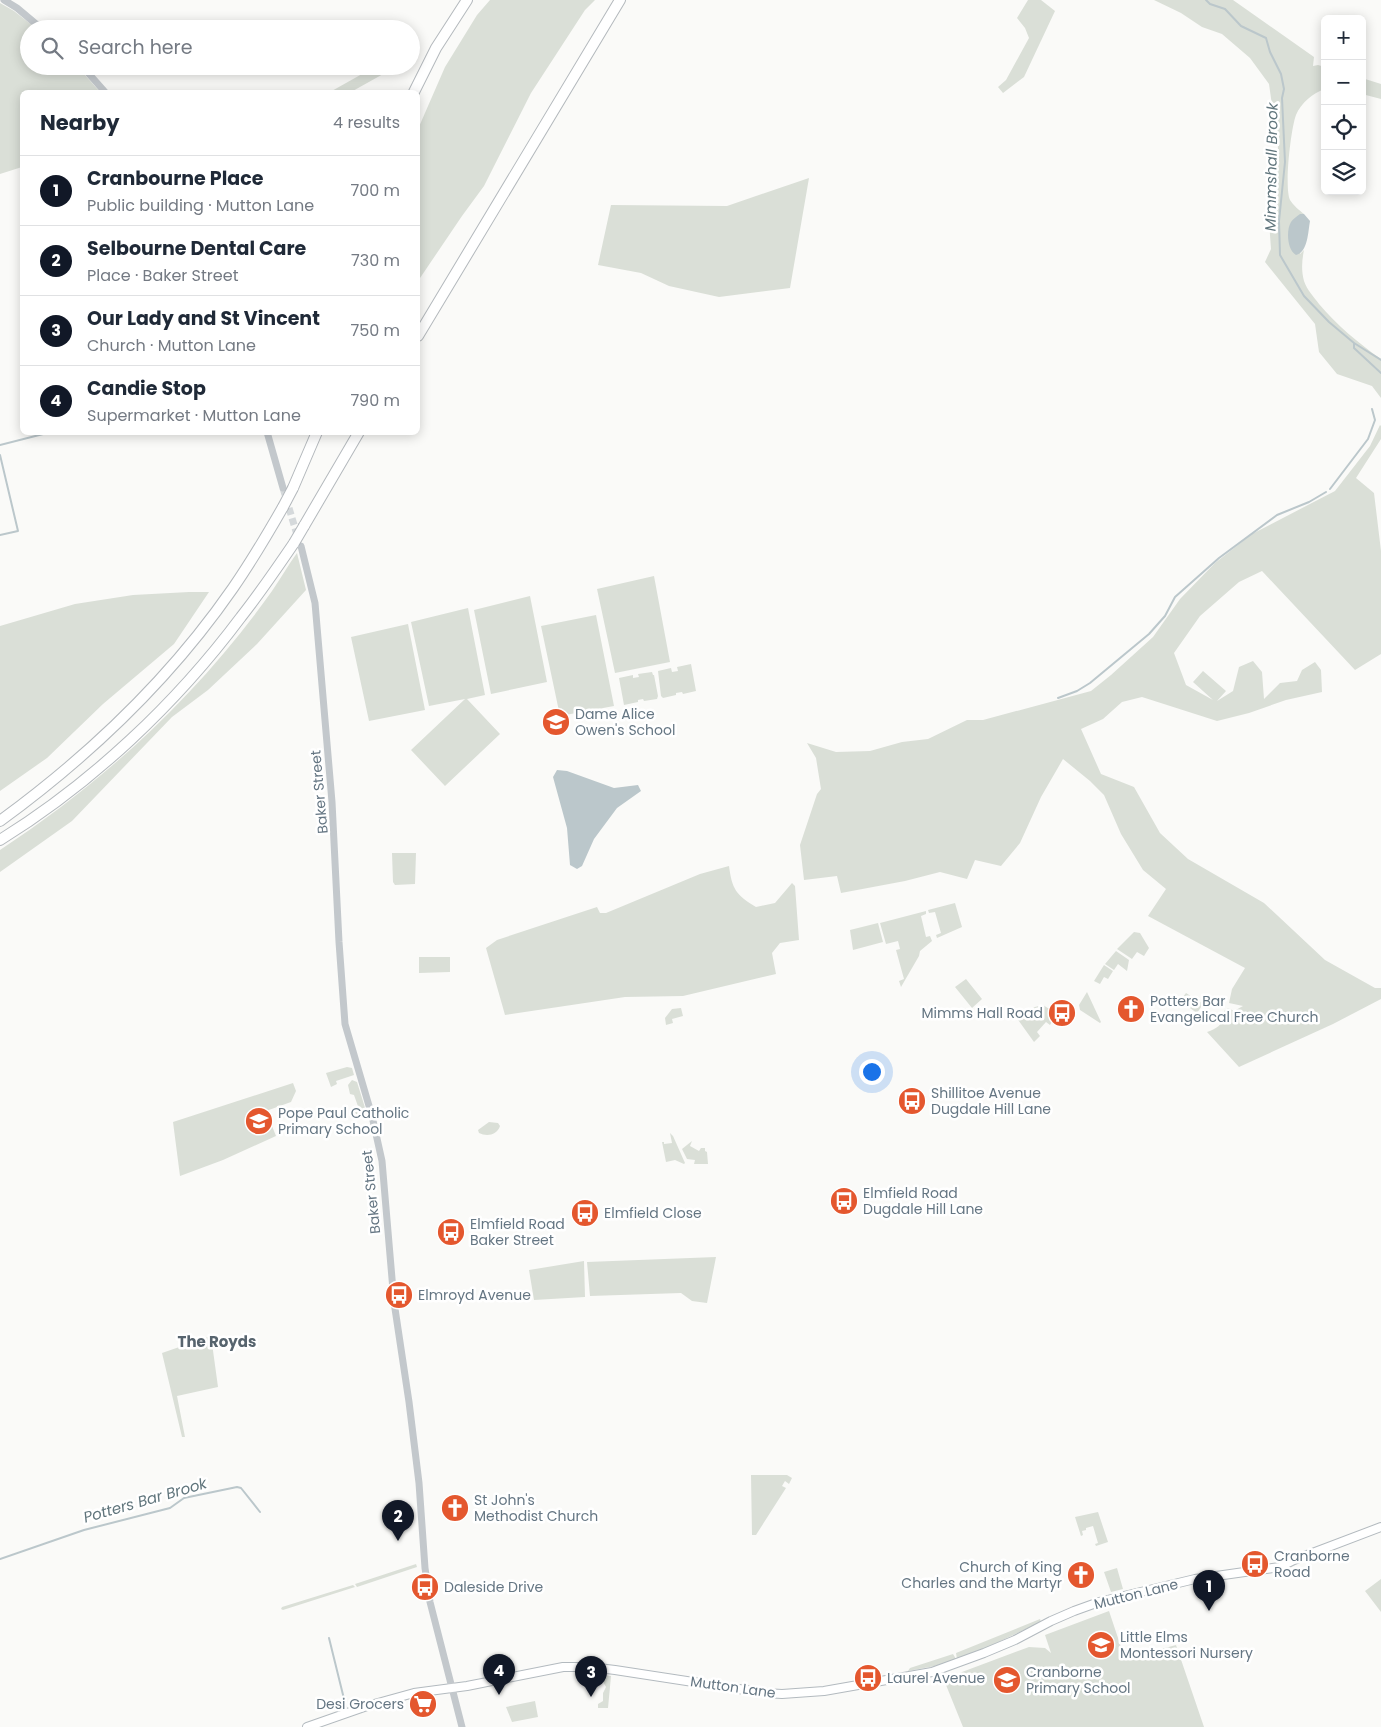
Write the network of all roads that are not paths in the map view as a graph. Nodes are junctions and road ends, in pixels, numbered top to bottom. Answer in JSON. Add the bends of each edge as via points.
{"nodes":[{"id":1,"x":4,"y":0,"type":"edge"},
{"id":2,"x":467,"y":0,"type":"edge"},
{"id":3,"x":620,"y":0,"type":"edge"},
{"id":4,"x":31,"y":20,"type":"edge"},
{"id":5,"x":90,"y":75,"type":"edge"},
{"id":6,"x":103,"y":90,"type":"edge"},
{"id":7,"x":415,"y":90,"type":"edge"},
{"id":8,"x":420,"y":333,"type":"edge"},
{"id":9,"x":268,"y":435,"type":"edge"},
{"id":10,"x":315,"y":435,"type":"edge"},
{"id":11,"x":357,"y":435,"type":"edge"},
{"id":12,"x":288,"y":488,"type":"junction"},
{"id":13,"x":297,"y":544,"type":"junction"},
{"id":14,"x":0,"y":821,"type":"edge"},
{"id":15,"x":0,"y":840,"type":"edge"},
{"id":16,"x":1381,"y":1527,"type":"edge"},
{"id":17,"x":451,"y":1688,"type":"junction"},
{"id":18,"x":307,"y":1727,"type":"edge"},
{"id":19,"x":462,"y":1727,"type":"edge"}],
"edges":[{"from":1,"to":4,"type":"street"},
{"from":2,"to":7,"type":"highway","via":[[436,48]]},
{"from":3,"to":8,"type":"highway"},
{"from":5,"to":6,"type":"street"},
{"from":9,"to":12,"type":"street"},
{"from":10,"to":12,"type":"highway"},
{"from":11,"to":13,"type":"highway","bridge":true,"via":[[304,526]]},
{"from":12,"to":14,"type":"highway","bridge":true,"via":[[283,507],[233,589],[197,636],[107,734]]},
{"from":13,"to":15,"type":"highway","via":[[241,618],[164,706],[95,770]]},
{"from":13,"to":17,"type":"street","name":"Baker Street","via":[[315,603],[334,828],[345,1024],[382,1161],[394,1302],[418,1474],[425,1567]]},
{"from":16,"to":17,"type":"main road","name":"Mutton Lane","via":[[1280,1567],[1188,1581],[1099,1602],[1074,1610],[1015,1640],[953,1665],[890,1680],[782,1694],[575,1666]]},
{"from":17,"to":18,"type":"main road","name":"Mutton Lane","via":[[414,1693]]},
{"from":17,"to":19,"type":"street","name":"Baker Street"}]}
